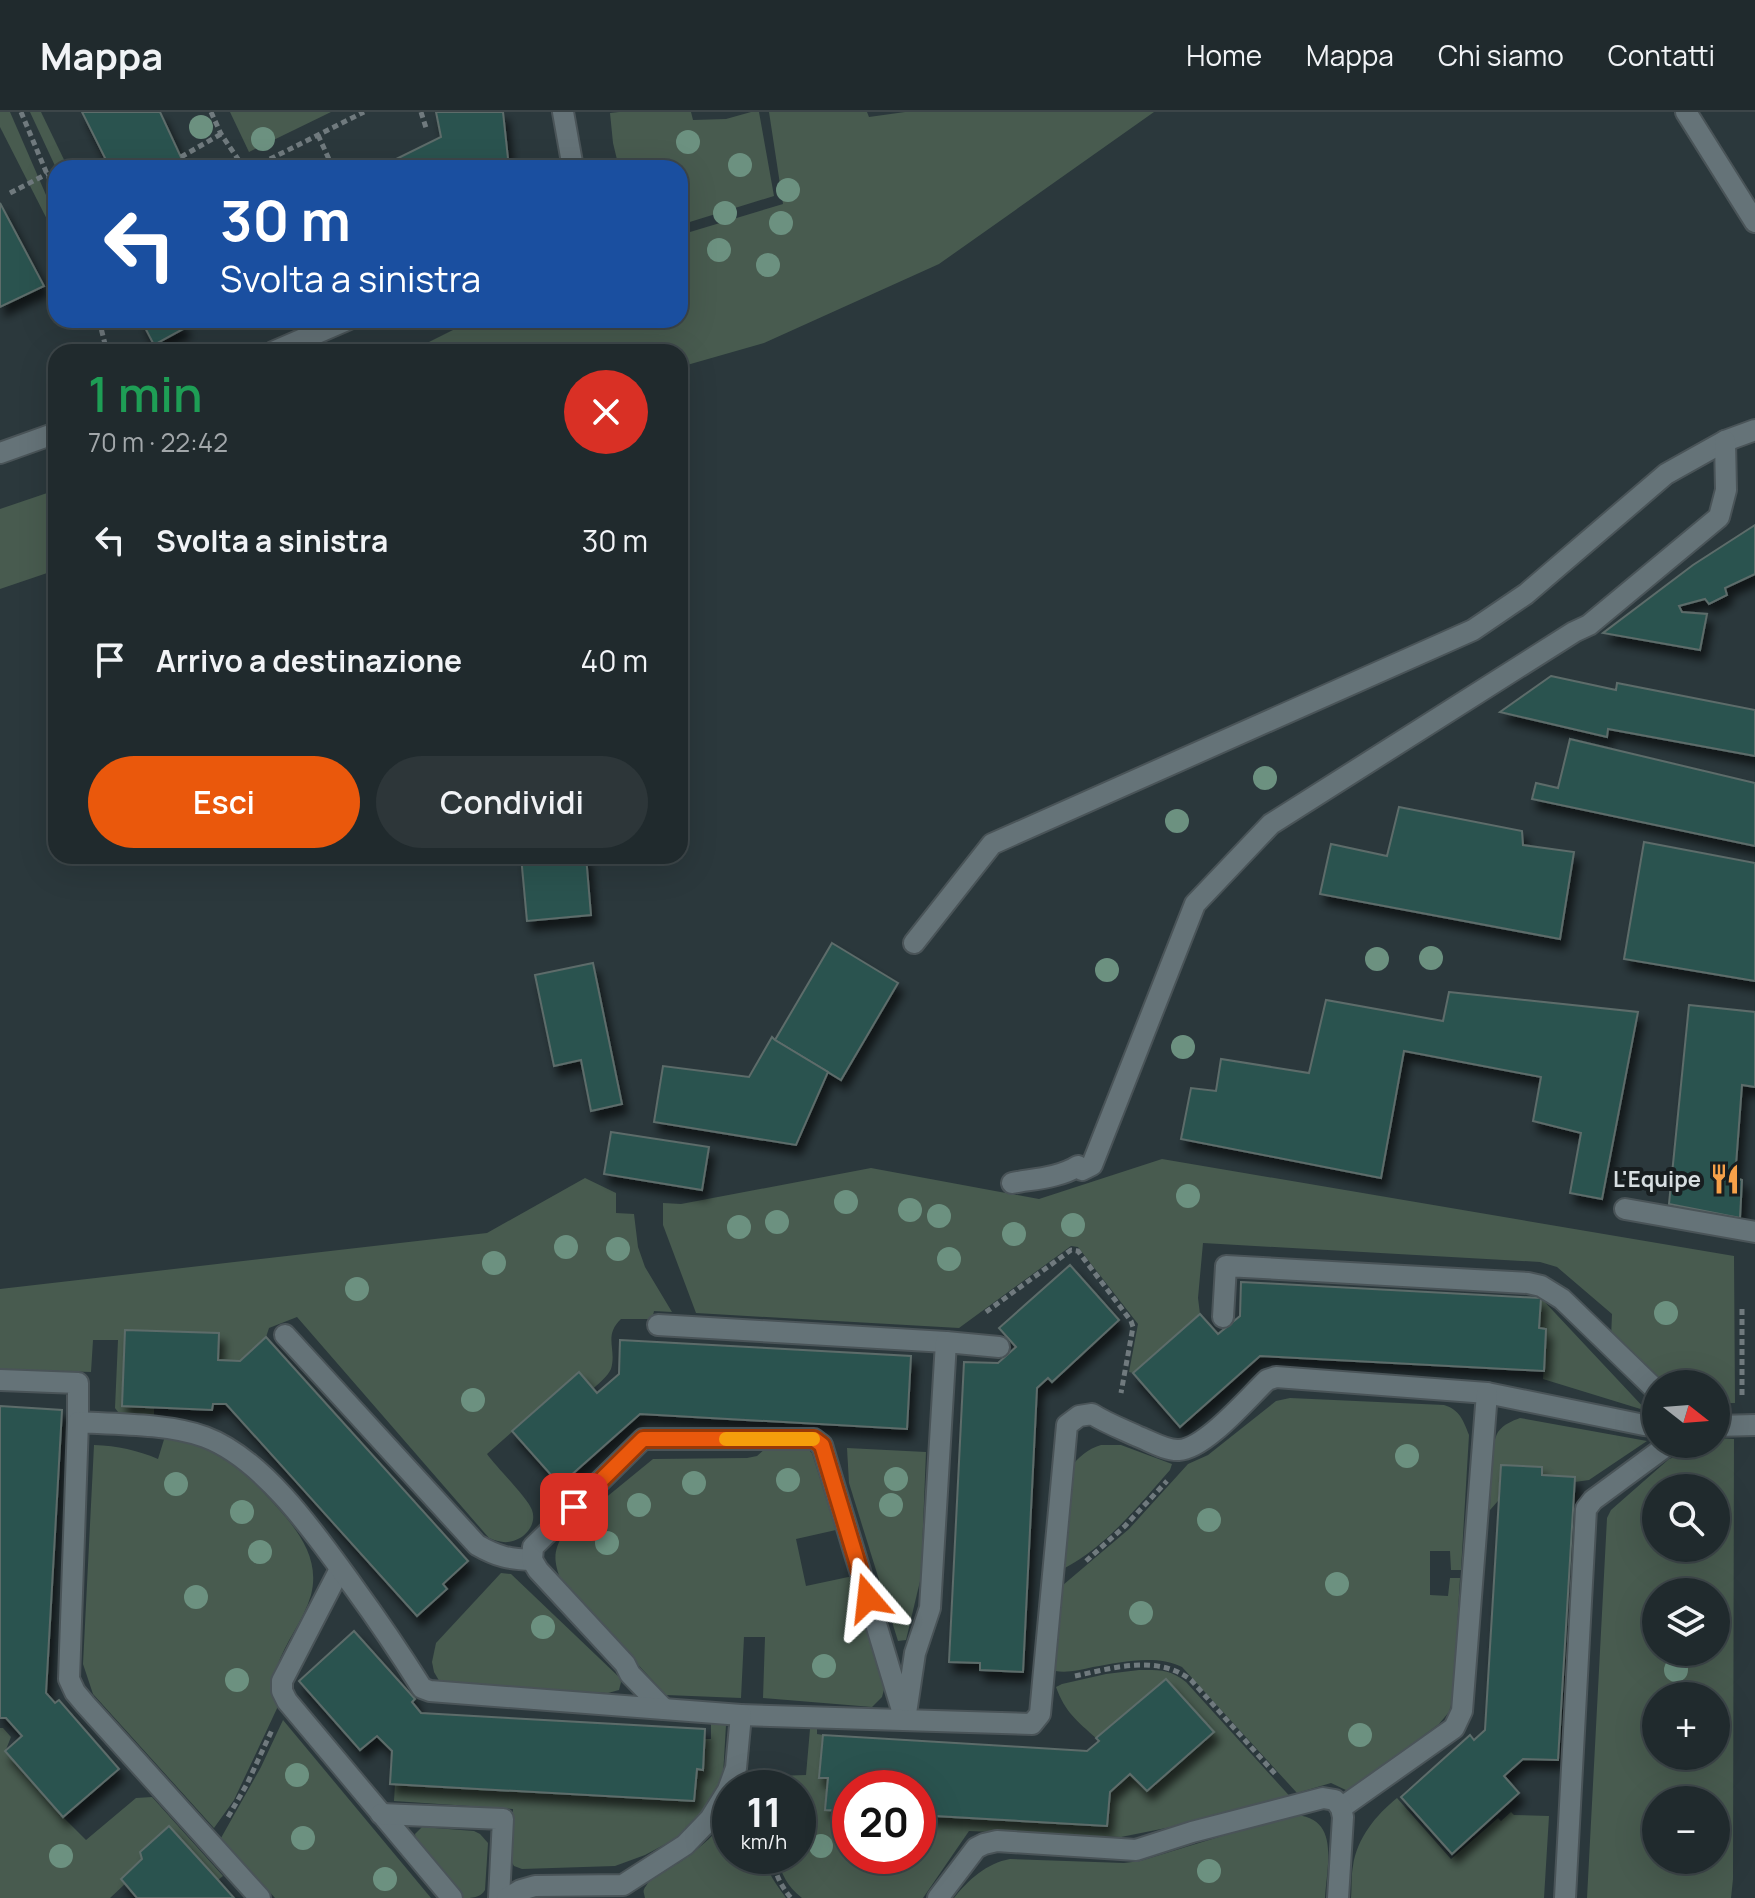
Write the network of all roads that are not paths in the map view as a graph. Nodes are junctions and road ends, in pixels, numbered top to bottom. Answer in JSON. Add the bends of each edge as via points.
{"nodes":[{"id":1,"x":563,"y":112,"type":"edge"},
{"id":2,"x":1686,"y":112,"type":"edge"},
{"id":3,"x":572,"y":160,"type":"edge"},
{"id":4,"x":1755,"y":222,"type":"edge"},
{"id":5,"x":328,"y":328,"type":"edge"},
{"id":6,"x":292,"y":344,"type":"edge"},
{"id":7,"x":1755,"y":416,"type":"edge"},
{"id":8,"x":1755,"y":430,"type":"edge"},
{"id":9,"x":48,"y":436,"type":"edge"},
{"id":10,"x":1725,"y":441,"type":"junction"},
{"id":11,"x":0,"y":453,"type":"edge"},
{"id":12,"x":914,"y":943,"type":"dead end"},
{"id":13,"x":1012,"y":1183,"type":"dead end"},
{"id":14,"x":1625,"y":1209,"type":"dead end"},
{"id":15,"x":1755,"y":1232,"type":"edge"},
{"id":16,"x":1223,"y":1317,"type":"dead end"},
{"id":17,"x":658,"y":1325,"type":"dead end"},
{"id":18,"x":285,"y":1335,"type":"dead end"},
{"id":19,"x":950,"y":1343,"type":"junction"},
{"id":20,"x":999,"y":1347,"type":"dead end"},
{"id":21,"x":1642,"y":1376,"type":"edge"},
{"id":22,"x":0,"y":1380,"type":"edge"},
{"id":23,"x":1487,"y":1393,"type":"junction"},
{"id":24,"x":78,"y":1422,"type":"junction"},
{"id":25,"x":1642,"y":1425,"type":"edge"},
{"id":26,"x":1755,"y":1425,"type":"edge"},
{"id":27,"x":1730,"y":1426,"type":"edge"},
{"id":28,"x":1650,"y":1458,"type":"edge"},
{"id":29,"x":532,"y":1560,"type":"junction"},
{"id":30,"x":340,"y":1569,"type":"junction"},
{"id":31,"x":664,"y":1709,"type":"junction"},
{"id":32,"x":741,"y":1715,"type":"junction"},
{"id":33,"x":905,"y":1720,"type":"junction"},
{"id":34,"x":1341,"y":1808,"type":"junction"},
{"id":35,"x":381,"y":1814,"type":"junction"},
{"id":36,"x":626,"y":1892,"type":"edge"},
{"id":37,"x":260,"y":1898,"type":"edge"},
{"id":38,"x":452,"y":1898,"type":"edge"},
{"id":39,"x":499,"y":1898,"type":"edge"},
{"id":40,"x":507,"y":1898,"type":"edge"},
{"id":41,"x":938,"y":1898,"type":"edge"},
{"id":42,"x":1338,"y":1898,"type":"edge"},
{"id":43,"x":1565,"y":1898,"type":"edge"}],
"edges":[{"from":1,"to":3,"type":"street"},
{"from":2,"to":4,"type":"street"},
{"from":5,"to":6,"type":"street"},
{"from":7,"to":10,"type":"street"},
{"from":8,"to":10,"type":"street"},
{"from":9,"to":11,"type":"street"},
{"from":10,"to":12,"type":"street","via":[[1666,474],[1526,594],[1473,630],[992,844]]},
{"from":10,"to":13,"type":"street","via":[[1727,477],[1719,517],[1589,625],[1271,824],[1195,904],[1092,1165]]},
{"from":14,"to":15,"type":"street"},
{"from":16,"to":21,"type":"street","via":[[1226,1266],[1528,1283],[1562,1299]]},
{"from":17,"to":19,"type":"street"},
{"from":18,"to":29,"type":"street","via":[[477,1545],[507,1559]]},
{"from":19,"to":20,"type":"street"},
{"from":19,"to":33,"type":"street","via":[[930,1608],[915,1653]]},
{"from":22,"to":24,"type":"street","via":[[78,1383]]},
{"from":23,"to":25,"type":"street"},
{"from":23,"to":33,"type":"street","via":[[1276,1377],[1207,1438],[1179,1450],[1092,1414],[1079,1416],[1067,1425],[1040,1714],[1032,1724]]},
{"from":23,"to":34,"type":"street","via":[[1462,1711],[1454,1728]]},
{"from":24,"to":30,"type":"street","via":[[166,1428],[227,1446],[296,1510]]},
{"from":24,"to":37,"type":"street","via":[[69,1679],[85,1704]]},
{"from":26,"to":27,"type":"street"},
{"from":28,"to":43,"type":"street","via":[[1586,1509]]},
{"from":29,"to":31,"type":"street"},
{"from":29,"to":33,"type":"street","via":[[533,1547],[643,1439],[814,1439],[822,1445]]},
{"from":30,"to":31,"type":"street","via":[[422,1688]]},
{"from":30,"to":35,"type":"street","via":[[282,1681],[282,1691]]},
{"from":31,"to":32,"type":"street"},
{"from":32,"to":33,"type":"street"},
{"from":32,"to":36,"type":"street","via":[[736,1768],[719,1806],[700,1832]]},
{"from":34,"to":41,"type":"street","via":[[1335,1800],[1323,1798],[1136,1850],[997,1841],[976,1848]]},
{"from":34,"to":42,"type":"street"},
{"from":35,"to":38,"type":"street"},
{"from":35,"to":39,"type":"street","via":[[503,1819]]},
{"from":36,"to":40,"type":"street","via":[[535,1886]]}]}
